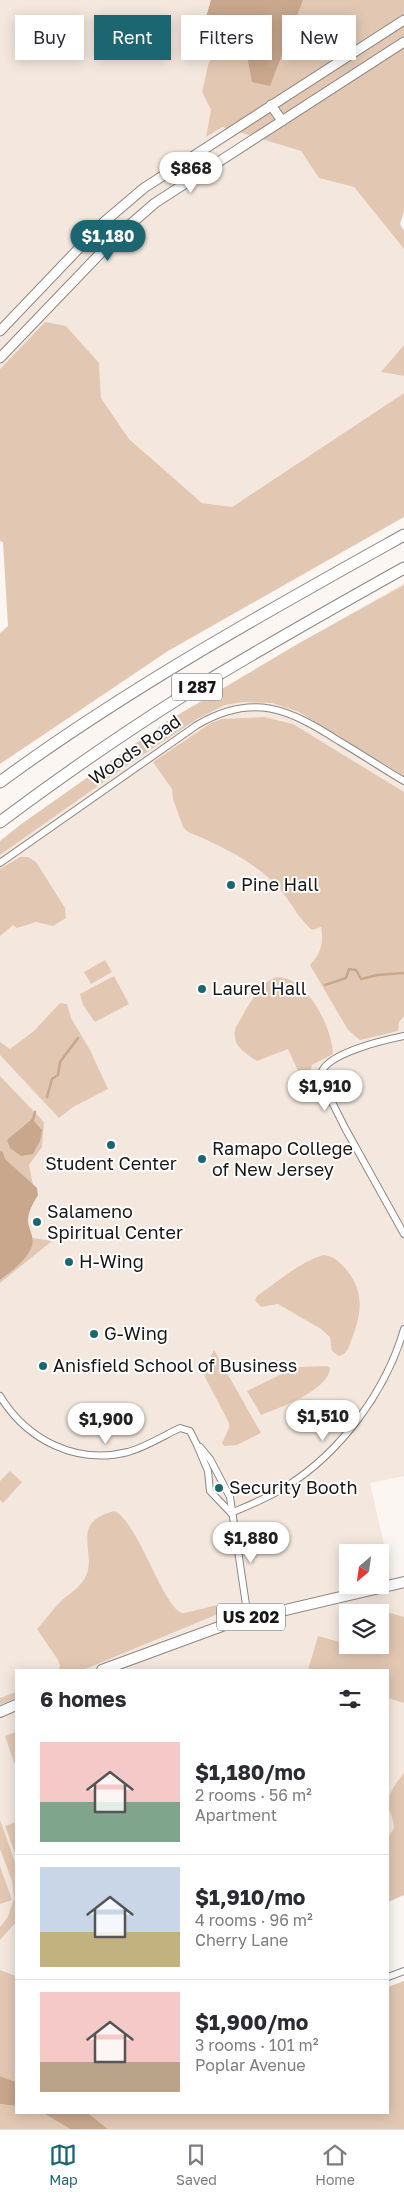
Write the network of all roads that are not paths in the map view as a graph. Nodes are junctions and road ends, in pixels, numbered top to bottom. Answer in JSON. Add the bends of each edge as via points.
{"nodes":[{"id":1,"x":404,"y":20,"type":"edge"},
{"id":2,"x":404,"y":42,"type":"edge"},
{"id":3,"x":271,"y":105,"type":"junction"},
{"id":4,"x":282,"y":121,"type":"junction"},
{"id":5,"x":0,"y":331,"type":"edge"},
{"id":6,"x":0,"y":358,"type":"edge"},
{"id":7,"x":404,"y":535,"type":"edge"},
{"id":8,"x":404,"y":568,"type":"edge"},
{"id":9,"x":0,"y":782,"type":"edge"},
{"id":10,"x":404,"y":782,"type":"edge"},
{"id":11,"x":0,"y":822,"type":"edge"},
{"id":12,"x":0,"y":863,"type":"edge"},
{"id":13,"x":401,"y":1037,"type":"edge"},
{"id":14,"x":404,"y":1234,"type":"edge"},
{"id":15,"x":404,"y":1329,"type":"edge"},
{"id":16,"x":400,"y":1354,"type":"edge"},
{"id":17,"x":0,"y":1396,"type":"edge"},
{"id":18,"x":197,"y":1445,"type":"junction"},
{"id":19,"x":231,"y":1513,"type":"junction"},
{"id":20,"x":404,"y":1582,"type":"edge"},
{"id":21,"x":248,"y":1618,"type":"junction"},
{"id":22,"x":105,"y":1669,"type":"edge"},
{"id":23,"x":15,"y":1705,"type":"edge"},
{"id":24,"x":0,"y":1712,"type":"edge"},
{"id":25,"x":404,"y":1971,"type":"edge"},
{"id":26,"x":389,"y":1977,"type":"edge"}],
"edges":[{"from":1,"to":3,"type":"main road"},
{"from":2,"to":4,"type":"main road"},
{"from":3,"to":4,"type":"main road"},
{"from":3,"to":5,"type":"main road","via":[[121,207]]},
{"from":4,"to":6,"type":"main road","via":[[155,203],[133,221]]},
{"from":7,"to":9,"type":"highway","number":"I 287","via":[[153,678]]},
{"from":8,"to":11,"type":"highway","number":"I 287","via":[[179,698]]},
{"from":10,"to":12,"type":"street","name":"Woods Road","via":[[299,717],[272,708],[233,709],[198,725]]},
{"from":13,"to":14,"type":"street","via":[[375,1042],[347,1054],[326,1065],[321,1074],[345,1128]]},
{"from":15,"to":16,"type":"street"},
{"from":16,"to":19,"type":"street","via":[[366,1407],[327,1453],[285,1487]]},
{"from":17,"to":18,"type":"street","via":[[25,1426],[64,1451],[88,1455],[129,1452],[180,1428],[190,1432]]},
{"from":18,"to":19,"type":"street","via":[[206,1454],[230,1497]]},
{"from":18,"to":19,"type":"street","via":[[208,1472],[210,1491]]},
{"from":19,"to":21,"type":"street"},
{"from":20,"to":21,"type":"main road","number":"US 202"},
{"from":21,"to":22,"type":"main road","number":"US 202"},
{"from":23,"to":24,"type":"main road"},
{"from":25,"to":26,"type":"street"}]}
